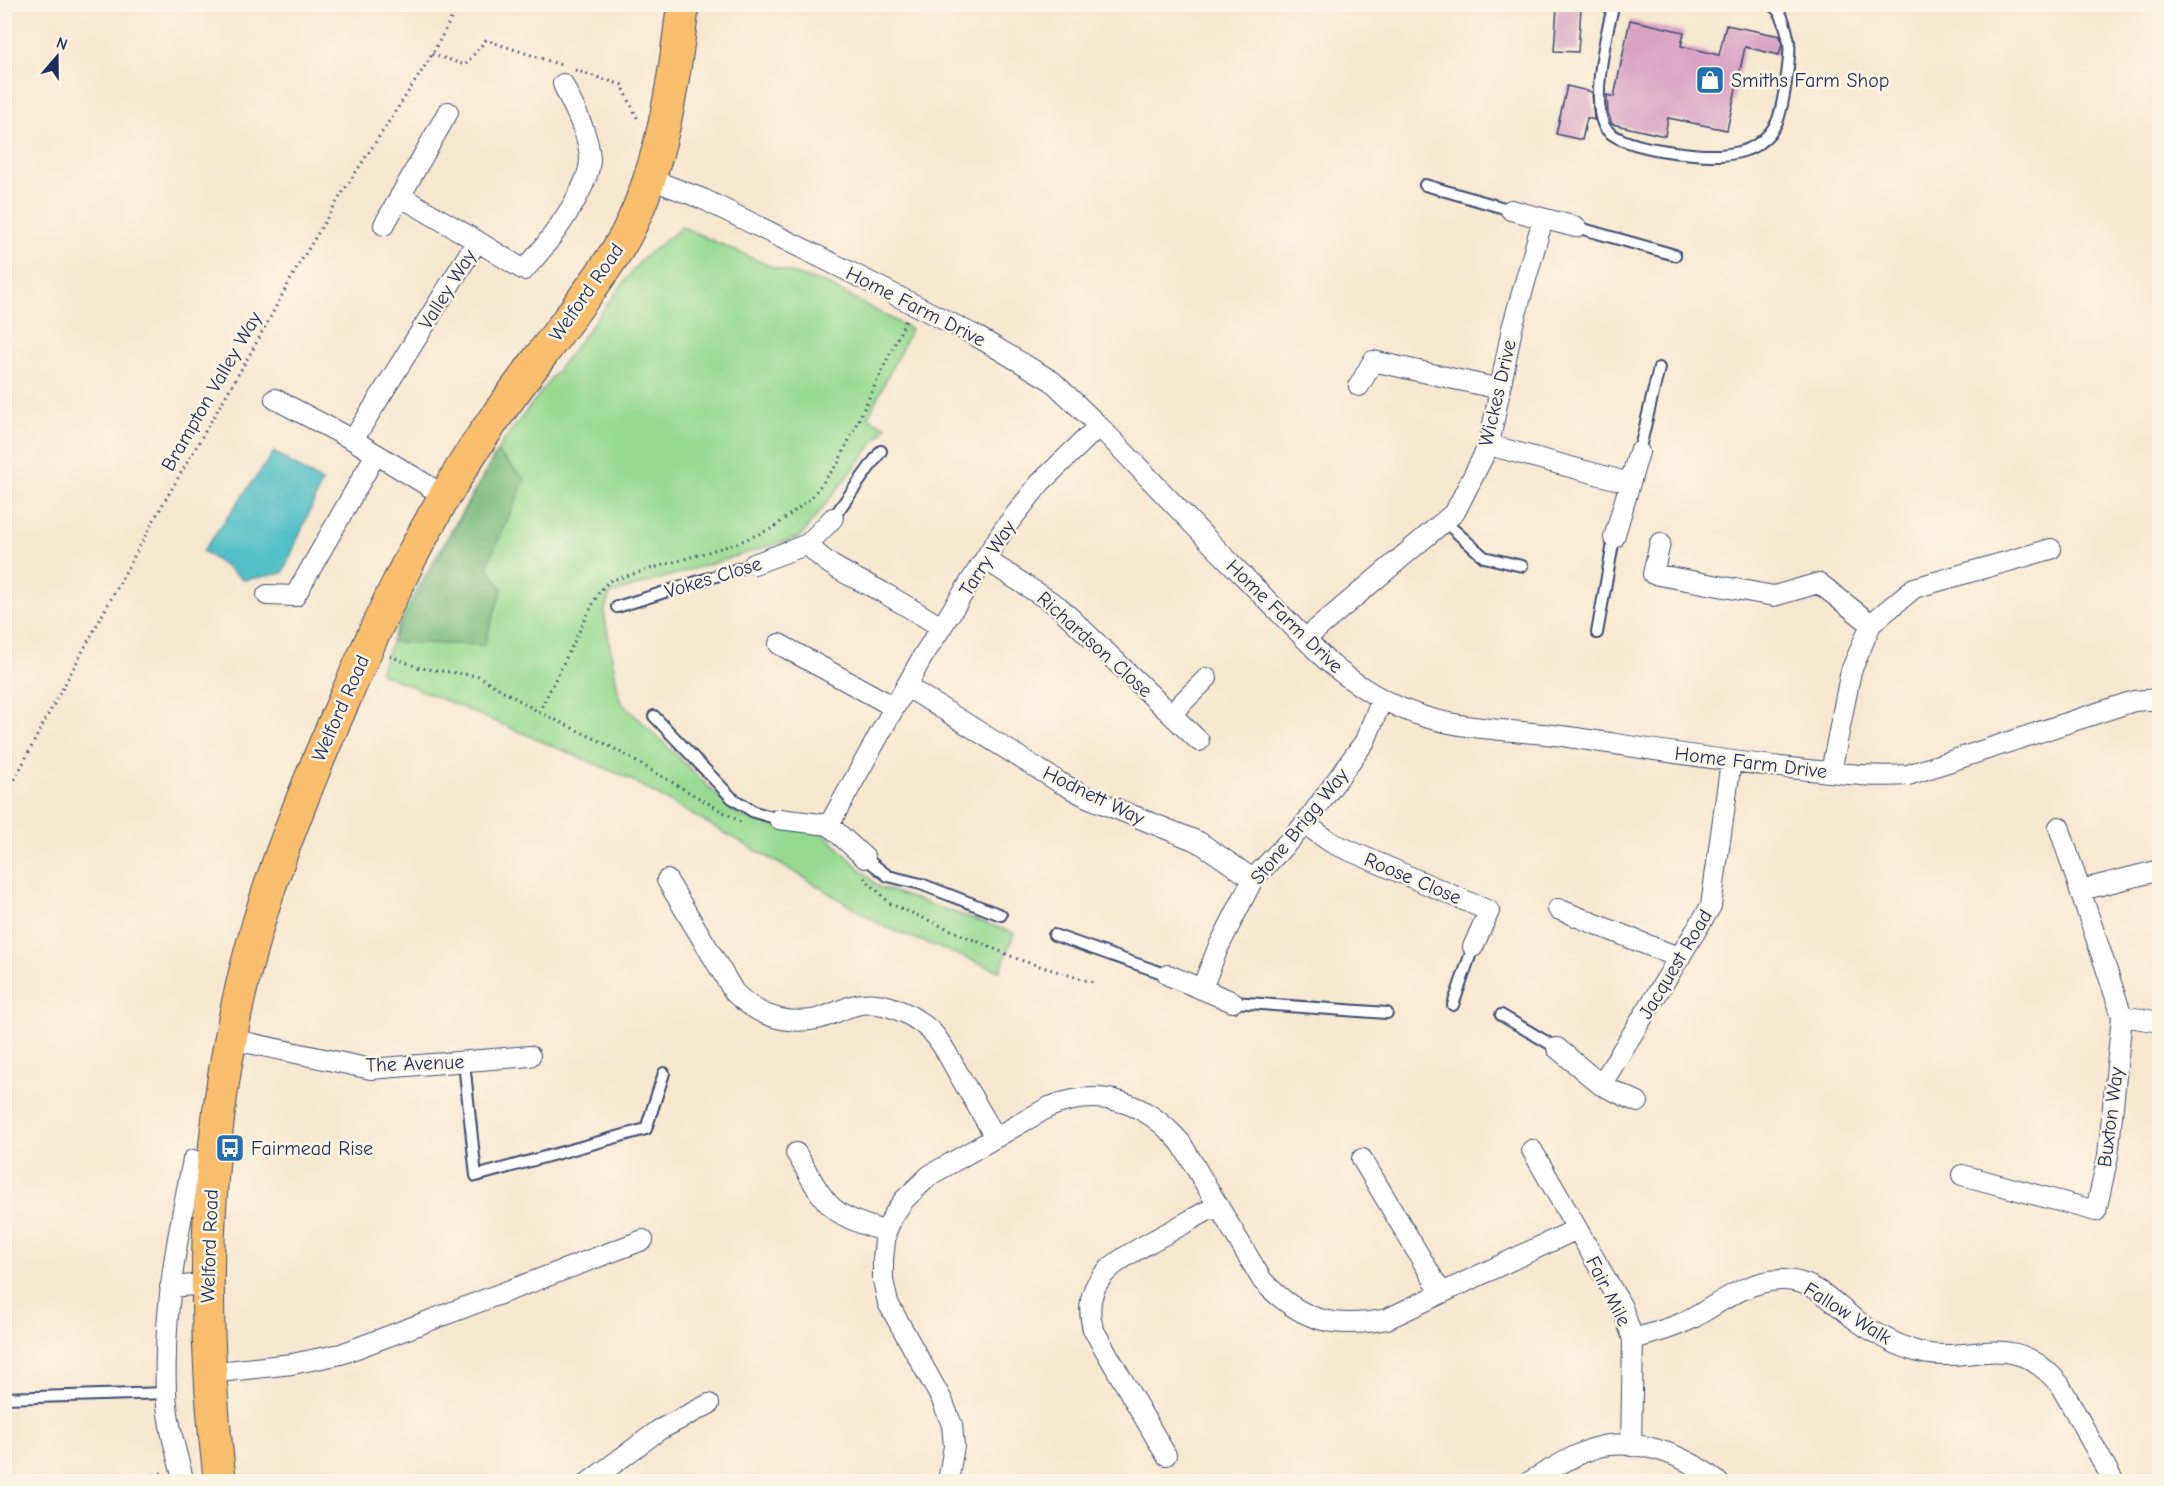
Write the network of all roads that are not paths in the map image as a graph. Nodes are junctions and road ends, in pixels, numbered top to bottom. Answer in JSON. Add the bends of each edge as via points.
{"nodes":[{"id":1,"x":683,"y":4,"type":"edge"},
{"id":2,"x":1614,"y":4,"type":"edge"},
{"id":3,"x":1768,"y":4,"type":"edge"},
{"id":4,"x":563,"y":84,"type":"dead end"},
{"id":5,"x":448,"y":112,"type":"dead end"},
{"id":6,"x":650,"y":179,"type":"junction"},
{"id":7,"x":1425,"y":185,"type":"dead end"},
{"id":8,"x":400,"y":196,"type":"junction"},
{"id":9,"x":1511,"y":210,"type":"joint"},
{"id":10,"x":1543,"y":219,"type":"junction"},
{"id":11,"x":384,"y":225,"type":"dead end"},
{"id":12,"x":1576,"y":227,"type":"joint"},
{"id":13,"x":477,"y":242,"type":"junction"},
{"id":14,"x":1675,"y":255,"type":"dead end"},
{"id":15,"x":1659,"y":368,"type":"dead end"},
{"id":16,"x":1359,"y":386,"type":"dead end"},
{"id":17,"x":1500,"y":389,"type":"junction"},
{"id":18,"x":275,"y":399,"type":"dead end"},
{"id":19,"x":1100,"y":426,"type":"junction"},
{"id":20,"x":353,"y":440,"type":"junction"},
{"id":21,"x":1489,"y":445,"type":"junction"},
{"id":22,"x":881,"y":451,"type":"dead end"},
{"id":23,"x":1639,"y":452,"type":"joint"},
{"id":24,"x":376,"y":454,"type":"junction"},
{"id":25,"x":1630,"y":483,"type":"junction"},
{"id":26,"x":445,"y":496,"type":"junction"},
{"id":27,"x":833,"y":518,"type":"joint"},
{"id":28,"x":1444,"y":521,"type":"junction"},
{"id":29,"x":1614,"y":538,"type":"joint"},
{"id":30,"x":1660,"y":543,"type":"dead end"},
{"id":31,"x":808,"y":544,"type":"junction"},
{"id":32,"x":2051,"y":549,"type":"dead end"},
{"id":33,"x":985,"y":559,"type":"junction"},
{"id":34,"x":754,"y":564,"type":"joint"},
{"id":35,"x":1522,"y":566,"type":"dead end"},
{"id":36,"x":267,"y":595,"type":"dead end"},
{"id":37,"x":617,"y":607,"type":"dead end"},
{"id":38,"x":1870,"y":624,"type":"junction"},
{"id":39,"x":941,"y":627,"type":"junction"},
{"id":40,"x":1597,"y":633,"type":"dead end"},
{"id":41,"x":1305,"y":639,"type":"junction"},
{"id":42,"x":780,"y":644,"type":"dead end"},
{"id":43,"x":1207,"y":678,"type":"dead end"},
{"id":44,"x":906,"y":686,"type":"junction"},
{"id":45,"x":1382,"y":699,"type":"junction"},
{"id":46,"x":2160,"y":699,"type":"edge"},
{"id":47,"x":894,"y":707,"type":"junction"},
{"id":48,"x":1171,"y":714,"type":"junction"},
{"id":49,"x":654,"y":716,"type":"dead end"},
{"id":50,"x":1199,"y":741,"type":"dead end"},
{"id":51,"x":1731,"y":761,"type":"junction"},
{"id":52,"x":1831,"y":772,"type":"junction"},
{"id":53,"x":778,"y":819,"type":"joint"},
{"id":54,"x":1305,"y":824,"type":"junction"},
{"id":55,"x":828,"y":825,"type":"junction"},
{"id":56,"x":2059,"y":827,"type":"dead end"},
{"id":57,"x":865,"y":858,"type":"joint"},
{"id":58,"x":2160,"y":870,"type":"edge"},
{"id":59,"x":1253,"y":879,"type":"junction"},
{"id":60,"x":667,"y":880,"type":"dead end"},
{"id":61,"x":2081,"y":890,"type":"junction"},
{"id":62,"x":1558,"y":909,"type":"dead end"},
{"id":63,"x":1001,"y":915,"type":"dead end"},
{"id":64,"x":1054,"y":935,"type":"dead end"},
{"id":65,"x":1473,"y":947,"type":"joint"},
{"id":66,"x":1680,"y":958,"type":"junction"},
{"id":67,"x":1168,"y":975,"type":"joint"},
{"id":68,"x":1202,"y":988,"type":"junction"},
{"id":69,"x":1233,"y":1002,"type":"joint"},
{"id":70,"x":1453,"y":1005,"type":"dead end"},
{"id":71,"x":1387,"y":1013,"type":"dead end"},
{"id":72,"x":1501,"y":1015,"type":"dead end"},
{"id":73,"x":2122,"y":1016,"type":"junction"},
{"id":74,"x":2160,"y":1022,"type":"edge"},
{"id":75,"x":230,"y":1039,"type":"junction"},
{"id":76,"x":1557,"y":1048,"type":"joint"},
{"id":77,"x":530,"y":1056,"type":"dead end"},
{"id":78,"x":464,"y":1062,"type":"junction"},
{"id":79,"x":664,"y":1073,"type":"dead end"},
{"id":80,"x":1601,"y":1085,"type":"junction"},
{"id":81,"x":1638,"y":1102,"type":"dead end"},
{"id":82,"x":995,"y":1137,"type":"junction"},
{"id":83,"x":1532,"y":1150,"type":"dead end"},
{"id":84,"x":796,"y":1153,"type":"dead end"},
{"id":85,"x":1362,"y":1159,"type":"dead end"},
{"id":86,"x":193,"y":1160,"type":"dead end"},
{"id":87,"x":1962,"y":1175,"type":"dead end"},
{"id":88,"x":1218,"y":1205,"type":"junction"},
{"id":89,"x":1577,"y":1229,"type":"junction"},
{"id":90,"x":886,"y":1232,"type":"junction"},
{"id":91,"x":644,"y":1240,"type":"dead end"},
{"id":92,"x":206,"y":1284,"type":"junction"},
{"id":93,"x":170,"y":1287,"type":"junction"},
{"id":94,"x":1440,"y":1292,"type":"junction"},
{"id":95,"x":1633,"y":1339,"type":"junction"},
{"id":96,"x":209,"y":1373,"type":"junction"},
{"id":97,"x":166,"y":1393,"type":"junction"},
{"id":98,"x":4,"y":1398,"type":"edge"},
{"id":99,"x":709,"y":1404,"type":"dead end"},
{"id":100,"x":1631,"y":1446,"type":"junction"},
{"id":101,"x":1166,"y":1455,"type":"dead end"},
{"id":102,"x":182,"y":1475,"type":"edge"},
{"id":103,"x":220,"y":1482,"type":"edge"},
{"id":104,"x":590,"y":1482,"type":"edge"},
{"id":105,"x":948,"y":1482,"type":"edge"},
{"id":106,"x":1528,"y":1482,"type":"edge"},
{"id":107,"x":1718,"y":1482,"type":"edge"},
{"id":108,"x":2114,"y":1482,"type":"edge"}],
"edges":[{"from":1,"to":6,"type":"main road","name":"Welford Road","via":[[674,75]]},
{"from":2,"to":3,"type":"lane","via":[[1599,90],[1599,110],[1605,127],[1614,136],[1649,147],[1722,155],[1758,144],[1776,125],[1780,112],[1790,48],[1782,15]]},
{"from":4,"to":13,"type":"street","name":"Valley Way","via":[[585,135],[590,158],[588,176],[554,236],[524,270]]},
{"from":5,"to":8,"type":"street"},
{"from":6,"to":19,"type":"street","name":"Home Farm Drive","via":[[703,199],[978,337],[1052,381]]},
{"from":6,"to":26,"type":"main road","name":"Welford Road","via":[[624,240],[485,430]]},
{"from":7,"to":9,"type":"lane"},
{"from":8,"to":11,"type":"street"},
{"from":8,"to":13,"type":"street"},
{"from":9,"to":10,"type":"street"},
{"from":10,"to":12,"type":"street"},
{"from":10,"to":17,"type":"street","name":"Wickes Drive","via":[[1512,328]]},
{"from":12,"to":14,"type":"lane"},
{"from":13,"to":20,"type":"street","name":"Valley Way"},
{"from":15,"to":23,"type":"lane"},
{"from":16,"to":17,"type":"street","via":[[1373,361]]},
{"from":17,"to":21,"type":"street","name":"Wickes Drive"},
{"from":18,"to":20,"type":"street"},
{"from":19,"to":33,"type":"street","name":"Tarry Way","via":[[1040,483]]},
{"from":19,"to":41,"type":"street","name":"Home Farm Drive"},
{"from":20,"to":24,"type":"street"},
{"from":21,"to":25,"type":"street"},
{"from":21,"to":28,"type":"street","name":"Wickes Drive","via":[[1455,512]]},
{"from":22,"to":27,"type":"lane","name":"Vokes Close"},
{"from":23,"to":25,"type":"street"},
{"from":24,"to":26,"type":"street"},
{"from":24,"to":36,"type":"street","via":[[295,596]]},
{"from":25,"to":29,"type":"street"},
{"from":26,"to":75,"type":"main road","name":"Welford Road","via":[[387,603],[295,815],[258,923]]},
{"from":27,"to":31,"type":"street","name":"Vokes Close"},
{"from":28,"to":35,"type":"lane","via":[[1484,557]]},
{"from":28,"to":41,"type":"street","name":"Wickes Drive"},
{"from":29,"to":40,"type":"lane"},
{"from":30,"to":38,"type":"street","via":[[1653,574],[1774,596],[1819,583]]},
{"from":31,"to":34,"type":"street","name":"Vokes Close"},
{"from":31,"to":39,"type":"street","via":[[837,568]]},
{"from":32,"to":38,"type":"street","via":[[1914,588]]},
{"from":33,"to":39,"type":"street","name":"Tarry Way"},
{"from":33,"to":48,"type":"street","name":"Richardson Close","via":[[1059,608]]},
{"from":34,"to":37,"type":"lane","name":"Vokes Close"},
{"from":38,"to":52,"type":"street","via":[[1851,671]]},
{"from":39,"to":44,"type":"street","name":"Tarry Way"},
{"from":41,"to":45,"type":"street","name":"Home Farm Drive","via":[[1343,675]]},
{"from":42,"to":47,"type":"street"},
{"from":43,"to":48,"type":"street"},
{"from":44,"to":47,"type":"street","name":"Tarry Way"},
{"from":44,"to":59,"type":"street","name":"Hodnett Way","via":[[1059,782],[1199,842]]},
{"from":45,"to":51,"type":"street","name":"Home Farm Drive","via":[[1424,717],[1476,728],[1555,735]]},
{"from":45,"to":54,"type":"street","name":"Stone Brigg Way","via":[[1365,741]]},
{"from":46,"to":52,"type":"street","name":"Home Farm Drive","via":[[2118,705],[1908,775],[1880,777]]},
{"from":47,"to":55,"type":"street","name":"Tarry Way"},
{"from":48,"to":50,"type":"street","name":"Richardson Close"},
{"from":49,"to":53,"type":"lane","via":[[732,798],[754,812]]},
{"from":51,"to":52,"type":"street","name":"Home Farm Drive"},
{"from":51,"to":66,"type":"street","name":"Jacquest Road","via":[[1711,906]]},
{"from":53,"to":55,"type":"street"},
{"from":54,"to":59,"type":"street","name":"Stone Brigg Way"},
{"from":54,"to":65,"type":"street","name":"Roose Close","via":[[1332,843],[1489,911]]},
{"from":55,"to":57,"type":"street"},
{"from":56,"to":61,"type":"street","name":"Buxton Way"},
{"from":57,"to":63,"type":"lane","via":[[888,876],[921,884]]},
{"from":58,"to":61,"type":"street"},
{"from":59,"to":68,"type":"street","name":"Stone Brigg Way"},
{"from":60,"to":82,"type":"street","via":[[734,992],[747,1005],[779,1019],[799,1020],[857,1005],[899,1009],[933,1033]]},
{"from":61,"to":73,"type":"street","name":"Buxton Way"},
{"from":62,"to":66,"type":"street"},
{"from":64,"to":67,"type":"lane"},
{"from":65,"to":70,"type":"lane"},
{"from":66,"to":80,"type":"street","name":"Jacquest Road"},
{"from":67,"to":68,"type":"street"},
{"from":68,"to":69,"type":"street"},
{"from":69,"to":71,"type":"lane"},
{"from":72,"to":76,"type":"lane"},
{"from":73,"to":74,"type":"street"},
{"from":73,"to":87,"type":"street","name":"Buxton Way","via":[[2108,1156],[2096,1211]]},
{"from":75,"to":78,"type":"street","name":"The Avenue","via":[[370,1069]]},
{"from":75,"to":92,"type":"main road","name":"Welford Road","via":[[216,1136]]},
{"from":76,"to":80,"type":"street"},
{"from":77,"to":78,"type":"street","name":"The Avenue"},
{"from":78,"to":79,"type":"lane","via":[[476,1176],[646,1129]]},
{"from":80,"to":81,"type":"street"},
{"from":82,"to":88,"type":"street","via":[[1070,1099],[1092,1097],[1131,1104],[1175,1136]]},
{"from":82,"to":90,"type":"street","via":[[921,1182],[904,1200]]},
{"from":83,"to":89,"type":"street","name":"Fair Mile"},
{"from":84,"to":90,"type":"street","via":[[835,1210]]},
{"from":85,"to":94,"type":"street"},
{"from":86,"to":93,"type":"street","name":"Welford Road"},
{"from":88,"to":94,"type":"street","via":[[1262,1280],[1297,1310],[1319,1319],[1344,1324],[1387,1319]]},
{"from":88,"to":101,"type":"street","via":[[1110,1266],[1095,1287],[1090,1303],[1093,1329]]},
{"from":89,"to":94,"type":"street"},
{"from":89,"to":95,"type":"street","name":"Fair Mile","via":[[1622,1307]]},
{"from":90,"to":105,"type":"street","via":[[883,1280],[888,1304],[952,1425],[954,1446]]},
{"from":91,"to":96,"type":"street","via":[[340,1354],[292,1364]]},
{"from":92,"to":93,"type":"street"},
{"from":92,"to":96,"type":"main road","name":"Welford Road"},
{"from":93,"to":97,"type":"street","name":"Welford Road"},
{"from":95,"to":100,"type":"street","name":"Fair Mile"},
{"from":95,"to":108,"type":"street","name":"Fallow Walk","via":[[1692,1318],[1747,1287],[1782,1280],[1798,1282],[1829,1296],[1875,1333],[1914,1350],[1961,1355],[2005,1351],[2036,1363],[2060,1385]]},
{"from":96,"to":103,"type":"main road","name":"Welford Road"},
{"from":97,"to":98,"type":"lane"},
{"from":97,"to":102,"type":"street","name":"Welford Road"},
{"from":99,"to":104,"type":"street","via":[[659,1430]]},
{"from":100,"to":106,"type":"street","via":[[1608,1445],[1574,1457]]},
{"from":100,"to":107,"type":"street","via":[[1658,1450],[1701,1467]]}]}
